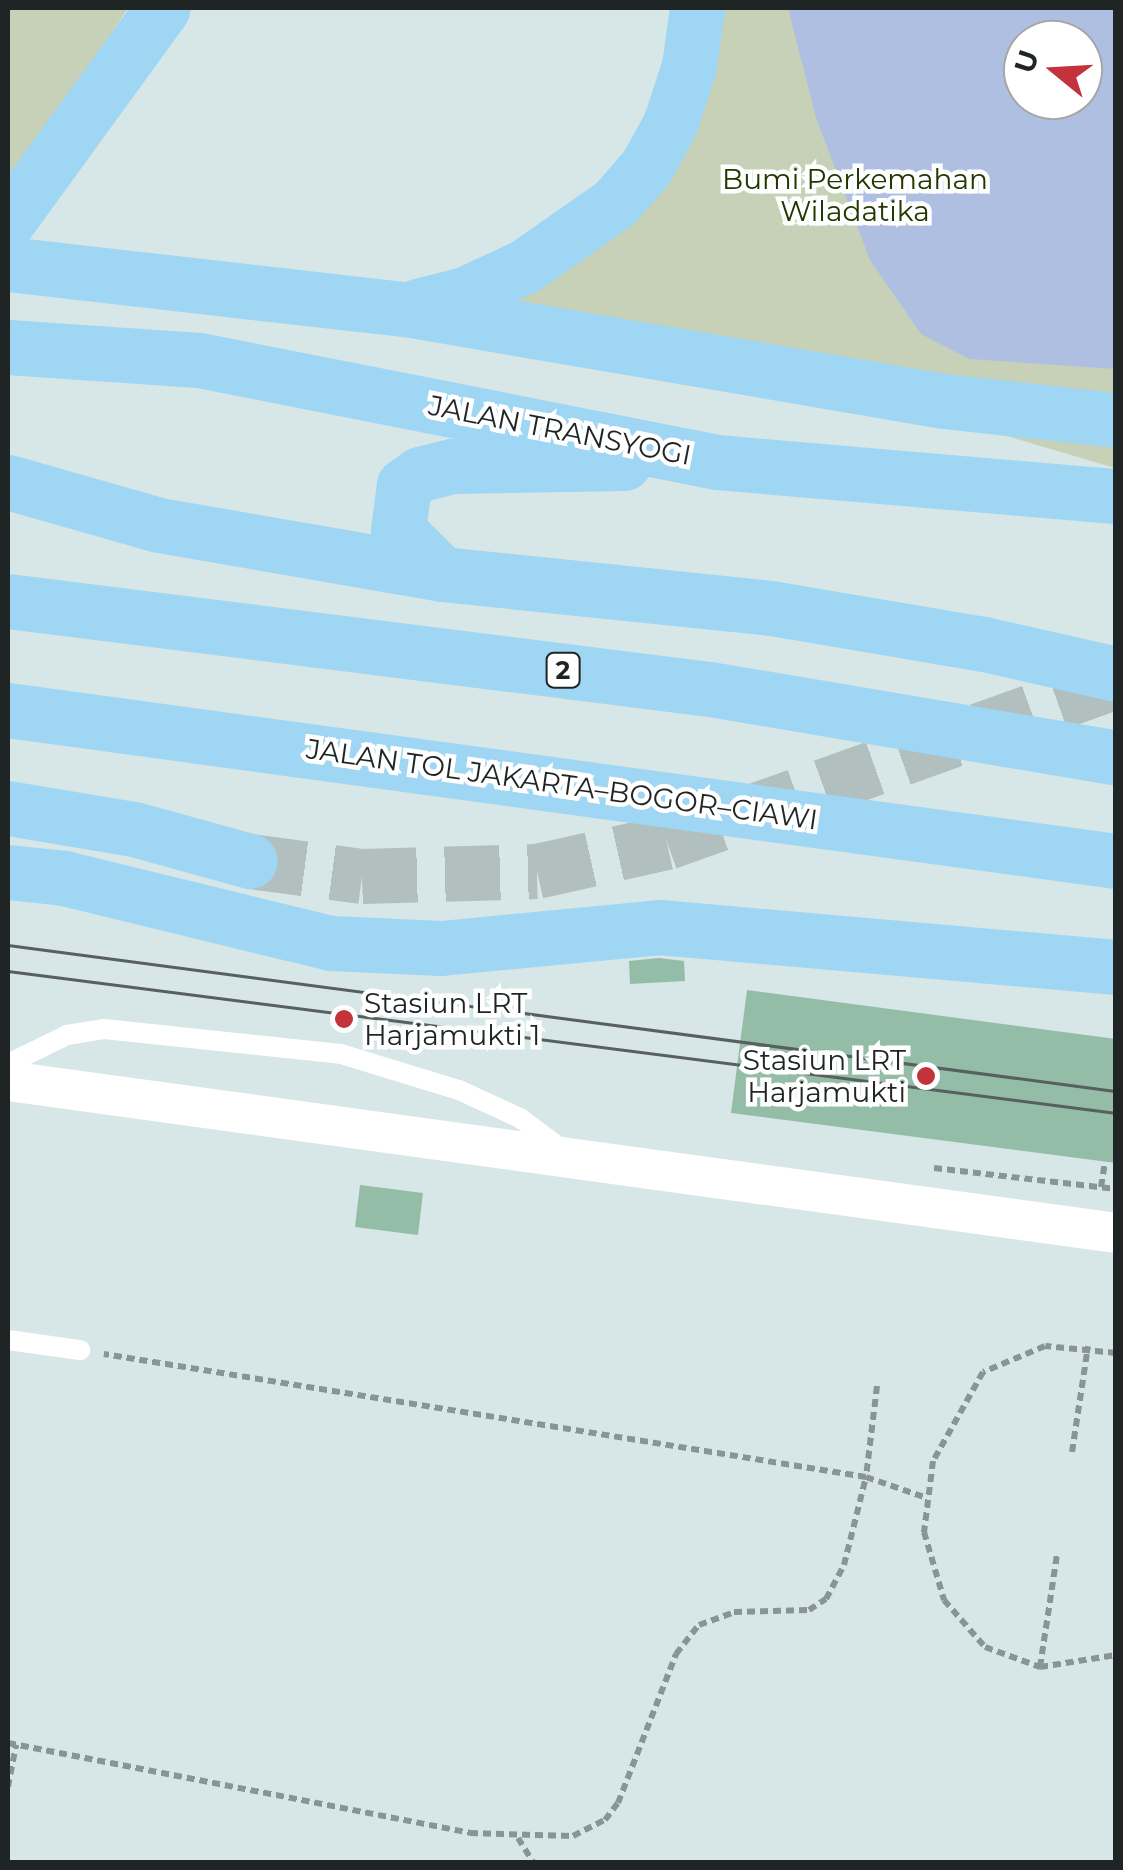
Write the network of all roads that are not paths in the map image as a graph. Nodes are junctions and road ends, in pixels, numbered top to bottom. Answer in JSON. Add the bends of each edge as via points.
{"nodes":[{"id":1,"x":163,"y":8,"type":"edge"},
{"id":2,"x":697,"y":8,"type":"edge"},
{"id":3,"x":17,"y":210,"type":"edge"},
{"id":4,"x":8,"y":264,"type":"edge"},
{"id":5,"x":405,"y":309,"type":"junction"},
{"id":6,"x":8,"y":347,"type":"edge"},
{"id":7,"x":1116,"y":420,"type":"edge"},
{"id":8,"x":717,"y":462,"type":"junction"},
{"id":9,"x":8,"y":482,"type":"edge"},
{"id":10,"x":1116,"y":496,"type":"edge"},
{"id":11,"x":442,"y":574,"type":"junction"},
{"id":12,"x":8,"y":601,"type":"edge"},
{"id":13,"x":1116,"y":674,"type":"edge"},
{"id":14,"x":8,"y":710,"type":"edge"},
{"id":15,"x":1116,"y":758,"type":"edge"},
{"id":16,"x":8,"y":808,"type":"edge"},
{"id":17,"x":1116,"y":861,"type":"edge"},
{"id":18,"x":250,"y":862,"type":"tunnel mouth"},
{"id":19,"x":8,"y":872,"type":"edge"},
{"id":20,"x":1116,"y":967,"type":"edge"},
{"id":21,"x":8,"y":1064,"type":"edge"},
{"id":22,"x":8,"y":1081,"type":"edge"},
{"id":23,"x":583,"y":1165,"type":"junction"},
{"id":24,"x":1116,"y":1233,"type":"edge"},
{"id":25,"x":8,"y":1340,"type":"edge"},
{"id":26,"x":80,"y":1350,"type":"road end"}],
"edges":[{"from":1,"to":3,"type":"highway"},
{"from":2,"to":5,"type":"highway","via":[[689,66],[670,124],[647,166],[614,203],[525,266],[465,294]]},
{"from":4,"to":5,"type":"highway"},
{"from":5,"to":7,"type":"highway","via":[[944,401]]},
{"from":6,"to":8,"type":"highway","name":"JALAN TRANSYOGI","via":[[200,360]]},
{"from":8,"to":10,"type":"highway","name":"JALAN TRANSYOGI"},
{"from":8,"to":11,"type":"highway","via":[[453,466],[420,474],[404,485],[398,530]]},
{"from":9,"to":11,"type":"highway","via":[[159,526]]},
{"from":11,"to":13,"type":"highway","via":[[771,608]]},
{"from":12,"to":15,"type":"highway","number":"2","via":[[710,689]]},
{"from":14,"to":17,"type":"highway","name":"JALAN TOL JAKARTA–BOGOR–CIAWI"},
{"from":16,"to":18,"type":"highway","via":[[134,829]]},
{"from":19,"to":20,"type":"highway","via":[[64,878],[331,943],[442,948],[659,927]]},
{"from":21,"to":23,"type":"lane","via":[[67,1035],[104,1029],[341,1054],[459,1090],[520,1118]]},
{"from":22,"to":23,"type":"street"},
{"from":23,"to":24,"type":"street"},
{"from":25,"to":26,"type":"lane"}]}
